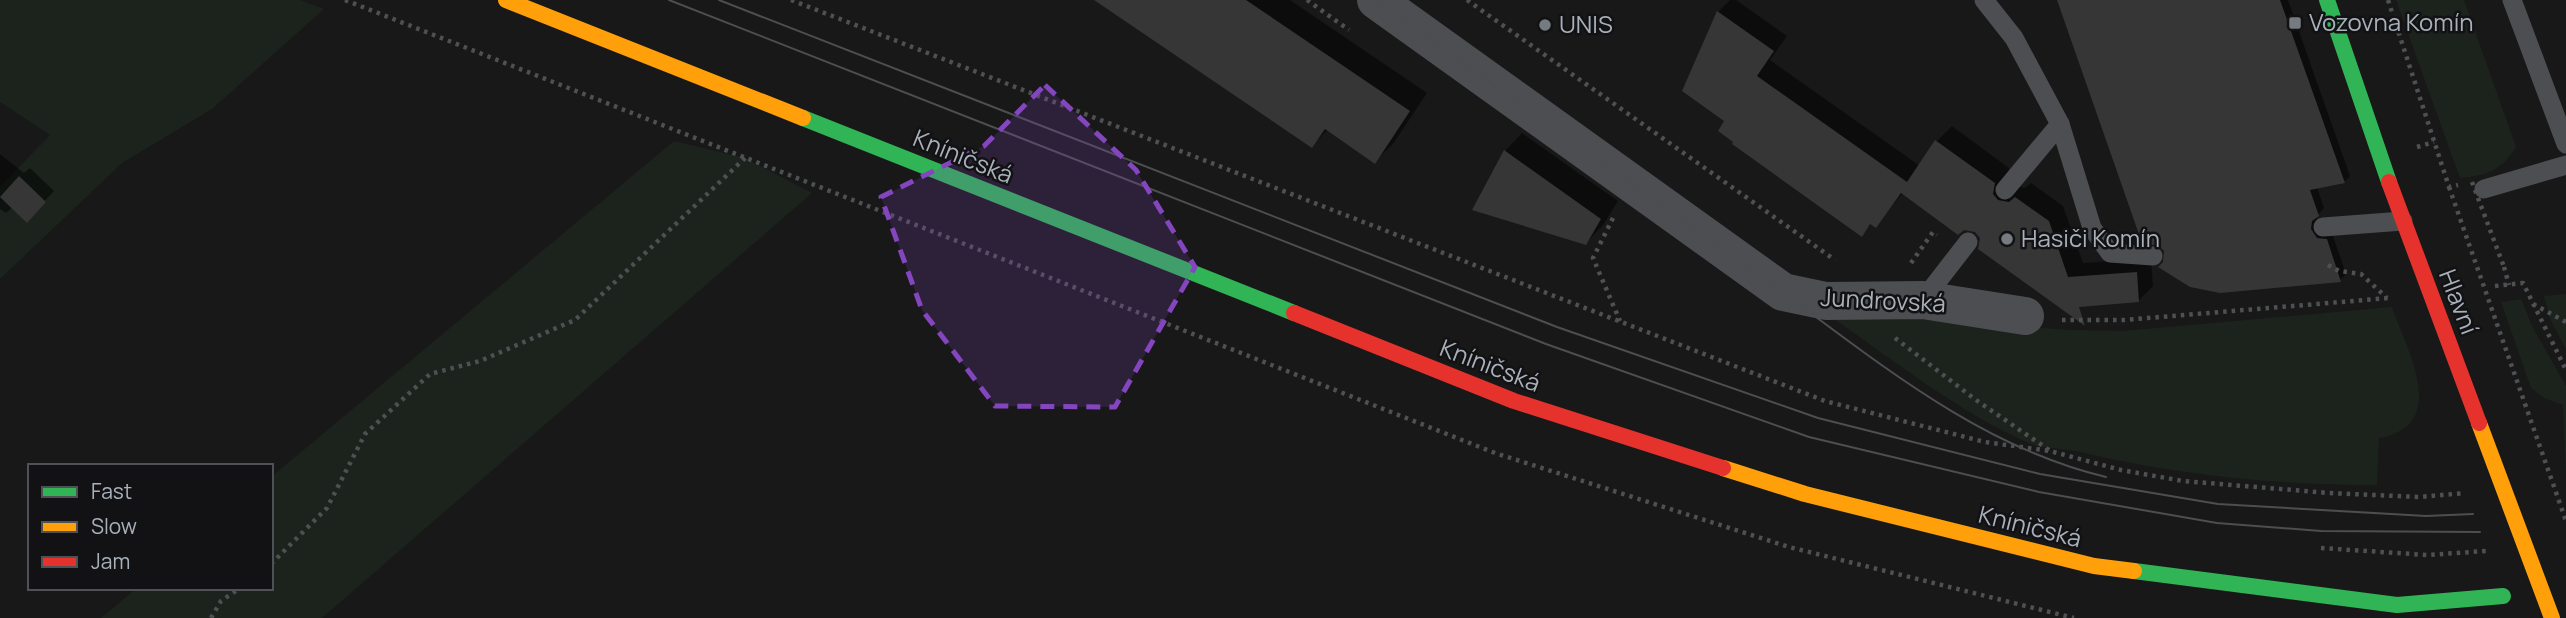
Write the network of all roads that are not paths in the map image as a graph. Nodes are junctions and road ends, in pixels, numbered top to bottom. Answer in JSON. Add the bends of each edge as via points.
{"nodes":[{"id":1,"x":506,"y":0,"type":"edge"},
{"id":2,"x":1376,"y":0,"type":"edge"},
{"id":3,"x":1984,"y":0,"type":"edge"},
{"id":4,"x":2327,"y":0,"type":"edge"},
{"id":5,"x":2512,"y":0,"type":"edge"},
{"id":6,"x":2060,"y":124,"type":"junction"},
{"id":7,"x":2566,"y":144,"type":"edge"},
{"id":8,"x":2566,"y":165,"type":"edge"},
{"id":9,"x":2478,"y":185,"type":"road end"},
{"id":10,"x":2005,"y":190,"type":"dead end"},
{"id":11,"x":2403,"y":221,"type":"junction"},
{"id":12,"x":2323,"y":227,"type":"dead end"},
{"id":13,"x":1964,"y":247,"type":"road end"},
{"id":14,"x":2153,"y":256,"type":"dead end"},
{"id":15,"x":1914,"y":285,"type":"junction"},
{"id":16,"x":2038,"y":318,"type":"road end"},
{"id":17,"x":2503,"y":596,"type":"dead end"},
{"id":18,"x":2552,"y":618,"type":"edge"}],
"edges":[{"from":1,"to":17,"type":"main road","name":"Kníničská","via":[[1514,401],[1805,494],[2094,566],[2397,605]]},
{"from":2,"to":15,"type":"street","name":"Jundrovská","via":[[1783,292],[1826,301],[1867,300]]},
{"from":3,"to":6,"type":"lane","via":[[2014,38]]},
{"from":4,"to":11,"type":"main road","name":"Hlavní","bridge":true},
{"from":5,"to":7,"type":"lane"},
{"from":6,"to":10,"type":"lane"},
{"from":6,"to":14,"type":"lane","via":[[2092,228],[2110,253]]},
{"from":8,"to":9,"type":"lane"},
{"from":11,"to":12,"type":"lane","bridge":true},
{"from":11,"to":18,"type":"main road","name":"Hlavní","bridge":true},
{"from":13,"to":15,"type":"lane"},
{"from":15,"to":16,"type":"street","name":"Jundrovská"}]}
